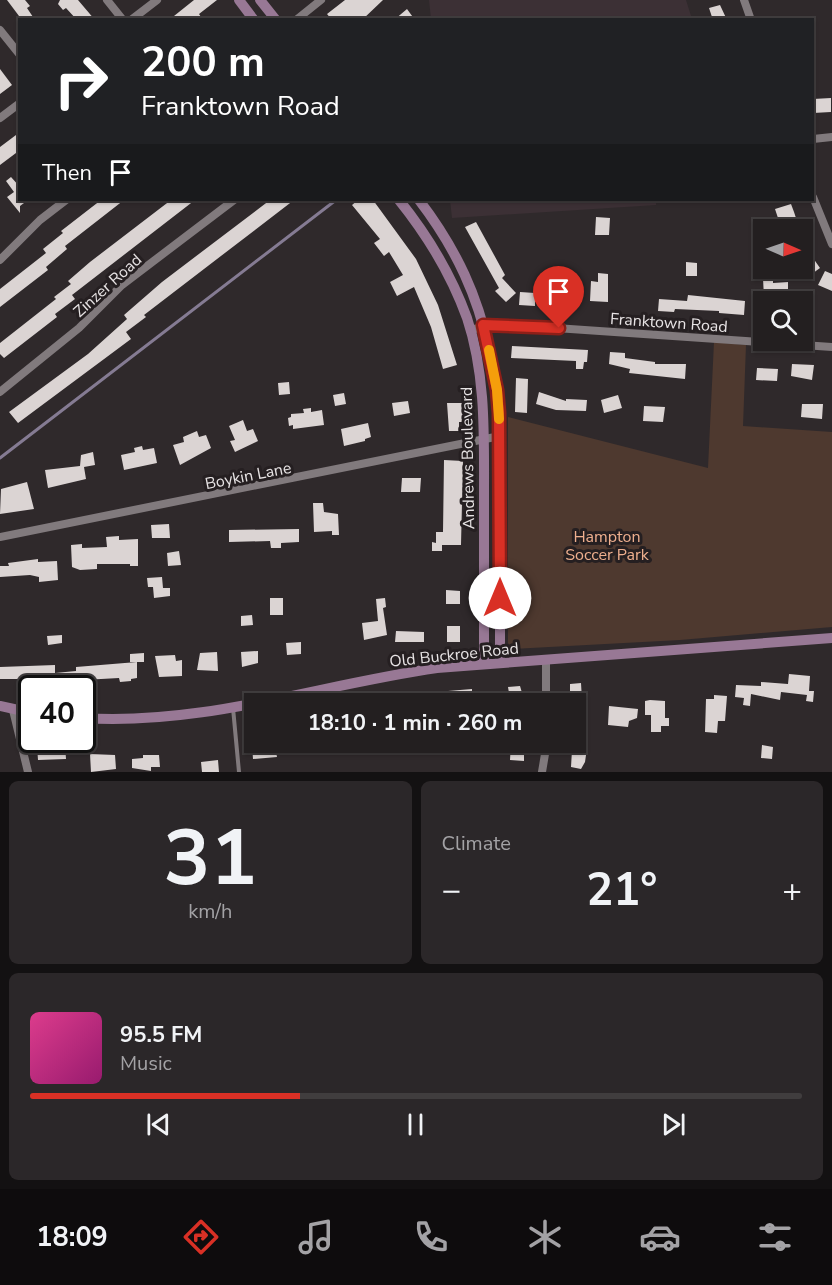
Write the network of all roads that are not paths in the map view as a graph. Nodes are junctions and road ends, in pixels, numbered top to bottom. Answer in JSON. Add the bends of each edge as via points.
{"nodes":[{"id":1,"x":107,"y":0,"type":"edge"},
{"id":2,"x":157,"y":0,"type":"edge"},
{"id":3,"x":239,"y":0,"type":"edge"},
{"id":4,"x":260,"y":0,"type":"edge"},
{"id":5,"x":321,"y":0,"type":"edge"},
{"id":6,"x":744,"y":0,"type":"edge"},
{"id":7,"x":121,"y":18,"type":"edge"},
{"id":8,"x":134,"y":18,"type":"edge"},
{"id":9,"x":252,"y":18,"type":"edge"},
{"id":10,"x":274,"y":18,"type":"edge"},
{"id":11,"x":298,"y":18,"type":"edge"},
{"id":12,"x":750,"y":18,"type":"edge"},
{"id":13,"x":0,"y":30,"type":"edge"},
{"id":14,"x":18,"y":52,"type":"edge"},
{"id":15,"x":18,"y":104,"type":"edge"},
{"id":16,"x":0,"y":118,"type":"edge"},
{"id":17,"x":832,"y":137,"type":"edge"},
{"id":18,"x":814,"y":139,"type":"edge"},
{"id":19,"x":814,"y":199,"type":"edge"},
{"id":20,"x":65,"y":201,"type":"edge"},
{"id":21,"x":233,"y":201,"type":"edge"},
{"id":22,"x":400,"y":201,"type":"edge"},
{"id":23,"x":420,"y":201,"type":"edge"},
{"id":24,"x":832,"y":244,"type":"edge"},
{"id":25,"x":0,"y":260,"type":"edge"},
{"id":26,"x":483,"y":325,"type":"junction"},
{"id":27,"x":470,"y":330,"type":"junction"},
{"id":28,"x":832,"y":347,"type":"edge"},
{"id":29,"x":0,"y":392,"type":"edge"},
{"id":30,"x":500,"y":436,"type":"junction"},
{"id":31,"x":485,"y":438,"type":"junction"},
{"id":32,"x":0,"y":537,"type":"edge"},
{"id":33,"x":832,"y":638,"type":"edge"},
{"id":34,"x":546,"y":660,"type":"junction"},
{"id":35,"x":500,"y":663,"type":"junction"},
{"id":36,"x":483,"y":664,"type":"junction"},
{"id":37,"x":546,"y":693,"type":"edge"},
{"id":38,"x":0,"y":706,"type":"edge"},
{"id":39,"x":233,"y":708,"type":"junction"},
{"id":40,"x":13,"y":710,"type":"junction"},
{"id":41,"x":18,"y":711,"type":"edge"},
{"id":42,"x":96,"y":718,"type":"edge"},
{"id":43,"x":545,"y":753,"type":"edge"},
{"id":44,"x":28,"y":772,"type":"edge"},
{"id":45,"x":239,"y":772,"type":"edge"},
{"id":46,"x":542,"y":772,"type":"edge"}],
"edges":[{"from":1,"to":7,"type":"street"},
{"from":2,"to":8,"type":"street"},
{"from":3,"to":9,"type":"street"},
{"from":4,"to":10,"type":"street"},
{"from":5,"to":11,"type":"street"},
{"from":6,"to":12,"type":"street"},
{"from":13,"to":14,"type":"street"},
{"from":15,"to":16,"type":"street"},
{"from":17,"to":18,"type":"street"},
{"from":19,"to":24,"type":"street"},
{"from":20,"to":25,"type":"street"},
{"from":21,"to":29,"type":"street","name":"Zinzer Road","via":[[122,285],[79,328]]},
{"from":22,"to":27,"type":"street","name":"Andrews Boulevard","via":[[443,264]]},
{"from":23,"to":26,"type":"street","name":"Andrews Boulevard","via":[[461,264]]},
{"from":26,"to":27,"type":"street","name":"Franktown Road"},
{"from":26,"to":28,"type":"street","name":"Franktown Road"},
{"from":26,"to":30,"type":"street","name":"Andrews Boulevard","via":[[497,390]]},
{"from":27,"to":31,"type":"street","name":"Andrews Boulevard","via":[[483,396]]},
{"from":30,"to":31,"type":"street","name":"Boykin Lane"},
{"from":30,"to":35,"type":"street","name":"Andrews Boulevard"},
{"from":31,"to":32,"type":"street","name":"Boykin Lane"},
{"from":31,"to":36,"type":"street","name":"Andrews Boulevard"},
{"from":33,"to":34,"type":"street","name":"Old Buckroe Road"},
{"from":34,"to":35,"type":"street","name":"Old Buckroe Road"},
{"from":34,"to":37,"type":"street"},
{"from":35,"to":36,"type":"street","name":"Old Buckroe Road"},
{"from":36,"to":39,"type":"street","name":"Old Buckroe Road","via":[[391,675]]},
{"from":38,"to":40,"type":"street"},
{"from":39,"to":42,"type":"street","name":"Old Buckroe Road","via":[[168,718]]},
{"from":39,"to":45,"type":"lane"},
{"from":40,"to":41,"type":"street"},
{"from":40,"to":44,"type":"street"},
{"from":43,"to":46,"type":"street"}]}
